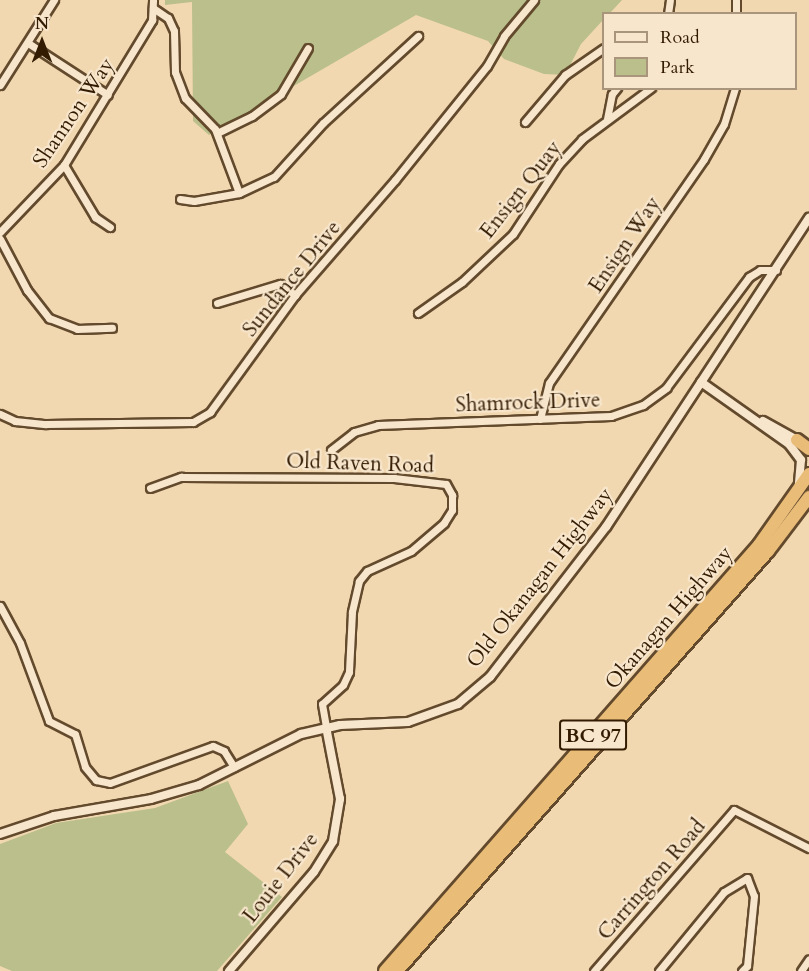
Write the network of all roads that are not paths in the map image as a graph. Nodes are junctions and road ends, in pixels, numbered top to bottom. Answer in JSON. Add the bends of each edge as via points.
{"nodes":[{"id":1,"x":54,"y":0,"type":"edge"},
{"id":2,"x":534,"y":0,"type":"edge"},
{"id":3,"x":153,"y":4,"type":"edge"},
{"id":4,"x":418,"y":36,"type":"dead end"},
{"id":5,"x":28,"y":43,"type":"junction"},
{"id":6,"x":308,"y":48,"type":"dead end"},
{"id":7,"x":602,"y":49,"type":"edge"},
{"id":8,"x":0,"y":85,"type":"edge"},
{"id":9,"x":615,"y":90,"type":"edge"},
{"id":10,"x":648,"y":90,"type":"edge"},
{"id":11,"x":734,"y":90,"type":"edge"},
{"id":12,"x":108,"y":95,"type":"junction"},
{"id":13,"x":607,"y":119,"type":"junction"},
{"id":14,"x":525,"y":123,"type":"dead end"},
{"id":15,"x":217,"y":133,"type":"junction"},
{"id":16,"x":64,"y":165,"type":"junction"},
{"id":17,"x":239,"y":193,"type":"junction"},
{"id":18,"x":180,"y":199,"type":"dead end"},
{"id":19,"x":809,"y":218,"type":"edge"},
{"id":20,"x":111,"y":227,"type":"dead end"},
{"id":21,"x":0,"y":232,"type":"edge"},
{"id":22,"x":0,"y":239,"type":"edge"},
{"id":23,"x":776,"y":270,"type":"junction"},
{"id":24,"x":295,"y":295,"type":"junction"},
{"id":25,"x":217,"y":303,"type":"dead end"},
{"id":26,"x":418,"y":313,"type":"dead end"},
{"id":27,"x":112,"y":328,"type":"dead end"},
{"id":28,"x":701,"y":382,"type":"junction"},
{"id":29,"x":0,"y":414,"type":"edge"},
{"id":30,"x":752,"y":417,"type":"junction"},
{"id":31,"x":540,"y":419,"type":"junction"},
{"id":32,"x":803,"y":440,"type":"edge"},
{"id":33,"x":809,"y":449,"type":"edge"},
{"id":34,"x":331,"y":450,"type":"dead end"},
{"id":35,"x":809,"y":474,"type":"edge"},
{"id":36,"x":809,"y":483,"type":"edge"},
{"id":37,"x":150,"y":488,"type":"dead end"},
{"id":38,"x":803,"y":496,"type":"edge"},
{"id":39,"x":809,"y":502,"type":"edge"},
{"id":40,"x":793,"y":519,"type":"junction"},
{"id":41,"x":0,"y":606,"type":"edge"},
{"id":42,"x":326,"y":728,"type":"junction"},
{"id":43,"x":234,"y":767,"type":"junction"},
{"id":44,"x":0,"y":834,"type":"edge"},
{"id":45,"x":809,"y":848,"type":"edge"},
{"id":46,"x":809,"y":959,"type":"edge"},
{"id":47,"x":229,"y":971,"type":"edge"},
{"id":48,"x":385,"y":971,"type":"edge"},
{"id":49,"x":398,"y":971,"type":"edge"},
{"id":50,"x":594,"y":971,"type":"edge"},
{"id":51,"x":659,"y":971,"type":"edge"},
{"id":52,"x":742,"y":971,"type":"edge"},
{"id":53,"x":801,"y":971,"type":"edge"}],
"edges":[{"from":1,"to":5,"type":"street"},
{"from":2,"to":24,"type":"street","name":"Sundance Drive","via":[[504,36],[488,66]]},
{"from":3,"to":12,"type":"street","name":"Shannon Way","via":[[153,20]]},
{"from":3,"to":15,"type":"street","via":[[168,18],[174,31],[175,72],[185,98]]},
{"from":4,"to":17,"type":"street","via":[[274,177]]},
{"from":5,"to":8,"type":"street"},
{"from":5,"to":12,"type":"street"},
{"from":6,"to":15,"type":"street","via":[[281,94],[252,117]]},
{"from":7,"to":14,"type":"street","via":[[565,75]]},
{"from":9,"to":13,"type":"street"},
{"from":10,"to":13,"type":"street","name":"Ensign Quay"},
{"from":11,"to":31,"type":"street","name":"Ensign Way","via":[[724,124],[704,159],[549,382]]},
{"from":12,"to":16,"type":"street","name":"Shannon Way"},
{"from":13,"to":26,"type":"street","name":"Ensign Quay","via":[[559,164],[513,234],[462,282]]},
{"from":15,"to":17,"type":"street"},
{"from":16,"to":20,"type":"street","via":[[95,217]]},
{"from":16,"to":21,"type":"street","name":"Shannon Way"},
{"from":17,"to":18,"type":"street","via":[[194,201]]},
{"from":19,"to":23,"type":"street","name":"Old Okanagan Highway"},
{"from":22,"to":27,"type":"street","via":[[27,290],[49,318],[77,329]]},
{"from":23,"to":28,"type":"street","name":"Old Okanagan Highway"},
{"from":23,"to":31,"type":"street","name":"Shamrock Drive","via":[[760,270],[749,277],[666,388],[643,405],[611,416]]},
{"from":24,"to":25,"type":"street","via":[[280,284]]},
{"from":24,"to":29,"type":"street","name":"Sundance Drive","via":[[210,412],[193,422],[46,424],[15,421]]},
{"from":28,"to":30,"type":"street"},
{"from":28,"to":42,"type":"street","name":"Old Okanagan Highway","via":[[606,526],[490,677],[458,704],[431,716]]},
{"from":30,"to":32,"type":"street"},
{"from":30,"to":38,"type":"street","via":[[797,452]]},
{"from":31,"to":34,"type":"street","name":"Shamrock Drive","via":[[378,425],[354,432]]},
{"from":32,"to":33,"type":"highway"},
{"from":35,"to":38,"type":"highway","name":"Okanagan Highway","number":"BC 97"},
{"from":36,"to":40,"type":"highway"},
{"from":37,"to":42,"type":"street","name":"Old Raven Road","via":[[182,477],[394,478],[446,484],[452,495],[452,510],[444,523],[411,550],[367,571],[359,581],[352,612],[349,672],[343,685],[322,704]]},
{"from":38,"to":40,"type":"highway","name":"Okanagan Highway","number":"BC 97"},
{"from":38,"to":48,"type":"highway","name":"Okanagan Highway","number":"BC 97"},
{"from":39,"to":40,"type":"highway"},
{"from":40,"to":49,"type":"highway","name":"Okanagan Highway","number":"BC 97"},
{"from":41,"to":43,"type":"street","via":[[20,643],[49,721],[75,734],[85,767],[96,780],[110,783],[213,746],[224,751]]},
{"from":42,"to":43,"type":"street","name":"Old Okanagan Highway","via":[[301,734]]},
{"from":42,"to":47,"type":"street","name":"Louie Drive","via":[[340,799],[333,841],[314,872]]},
{"from":43,"to":44,"type":"street","name":"Old Okanagan Highway","via":[[199,784],[151,799],[54,816]]},
{"from":45,"to":50,"type":"street","name":"Carrington Road","via":[[734,810]]},
{"from":46,"to":53,"type":"street"},
{"from":51,"to":52,"type":"street","via":[[724,892],[747,878],[754,897],[747,966]]}]}
